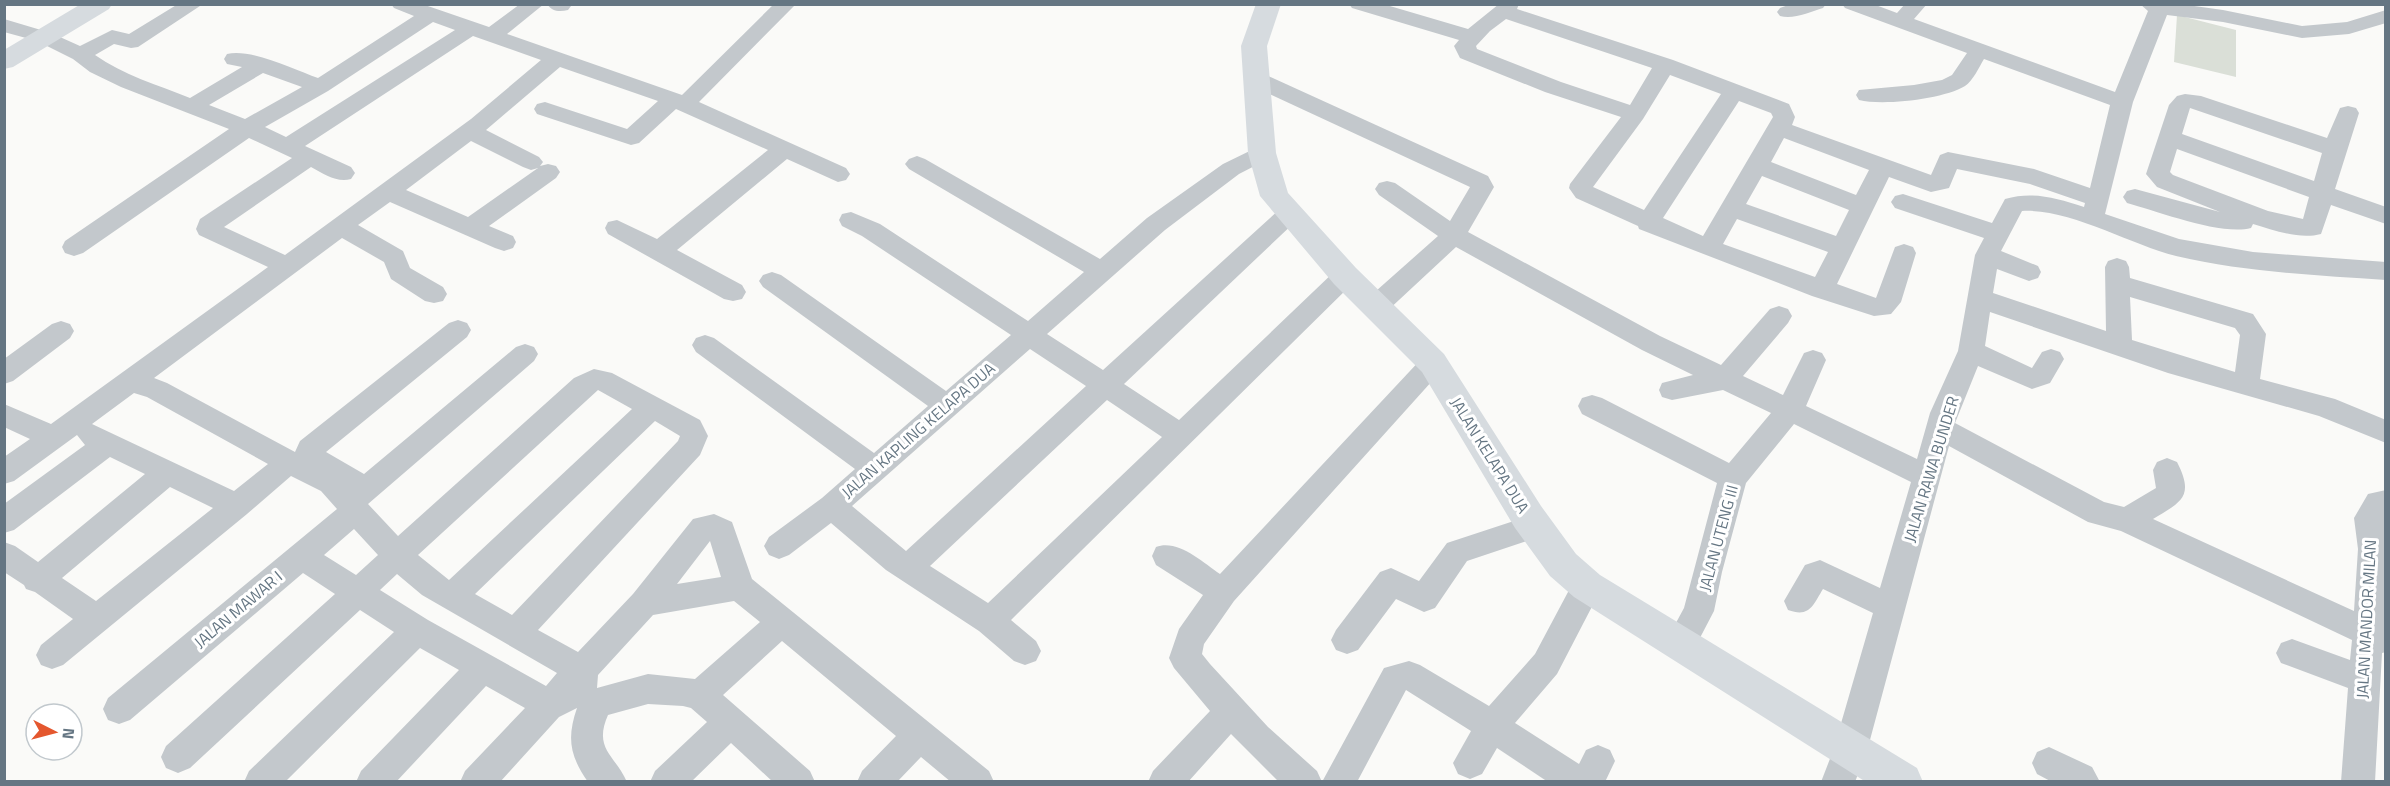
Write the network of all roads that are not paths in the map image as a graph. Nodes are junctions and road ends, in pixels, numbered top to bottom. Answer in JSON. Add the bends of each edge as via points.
{"nodes":[{"id":1,"x":100,"y":4,"type":"edge"},
{"id":2,"x":193,"y":4,"type":"edge"},
{"id":3,"x":401,"y":4,"type":"edge"},
{"id":4,"x":471,"y":4,"type":"edge"},
{"id":5,"x":786,"y":4,"type":"edge"},
{"id":6,"x":1269,"y":4,"type":"edge"},
{"id":7,"x":1359,"y":4,"type":"edge"},
{"id":8,"x":1392,"y":4,"type":"edge"},
{"id":9,"x":1816,"y":4,"type":"edge"},
{"id":10,"x":1852,"y":4,"type":"edge"},
{"id":11,"x":1917,"y":4,"type":"edge"},
{"id":12,"x":528,"y":6,"type":"edge"},
{"id":13,"x":2154,"y":6,"type":"edge"},
{"id":14,"x":1507,"y":8,"type":"edge"},
{"id":15,"x":1787,"y":12,"type":"dead end"},
{"id":16,"x":2385,"y":16,"type":"edge"},
{"id":17,"x":439,"y":17,"type":"junction"},
{"id":18,"x":1900,"y":22,"type":"junction"},
{"id":19,"x":4,"y":25,"type":"edge"},
{"id":20,"x":483,"y":32,"type":"junction"},
{"id":21,"x":1475,"y":33,"type":"junction"},
{"id":22,"x":44,"y":38,"type":"junction"},
{"id":23,"x":1980,"y":50,"type":"junction"},
{"id":24,"x":81,"y":54,"type":"junction"},
{"id":25,"x":557,"y":58,"type":"junction"},
{"id":26,"x":235,"y":59,"type":"dead end"},
{"id":27,"x":4,"y":61,"type":"edge"},
{"id":28,"x":261,"y":64,"type":"junction"},
{"id":29,"x":1665,"y":66,"type":"junction"},
{"id":30,"x":1256,"y":79,"type":"junction"},
{"id":31,"x":320,"y":86,"type":"junction"},
{"id":32,"x":1734,"y":92,"type":"junction"},
{"id":33,"x":1867,"y":95,"type":"dead end"},
{"id":34,"x":679,"y":101,"type":"junction"},
{"id":35,"x":2122,"y":102,"type":"junction"},
{"id":36,"x":192,"y":106,"type":"junction"},
{"id":37,"x":545,"y":109,"type":"dead end"},
{"id":38,"x":2348,"y":113,"type":"dead end"},
{"id":39,"x":1635,"y":114,"type":"junction"},
{"id":40,"x":1779,"y":128,"type":"junction"},
{"id":41,"x":247,"y":129,"type":"junction"},
{"id":42,"x":470,"y":131,"type":"junction"},
{"id":43,"x":2170,"y":138,"type":"junction"},
{"id":44,"x":287,"y":147,"type":"junction"},
{"id":45,"x":2335,"y":148,"type":"junction"},
{"id":46,"x":785,"y":149,"type":"junction"},
{"id":47,"x":1262,"y":153,"type":"junction"},
{"id":48,"x":309,"y":158,"type":"junction"},
{"id":49,"x":917,"y":164,"type":"dead end"},
{"id":50,"x":1757,"y":165,"type":"junction"},
{"id":51,"x":1882,"y":168,"type":"junction"},
{"id":52,"x":343,"y":173,"type":"dead end"},
{"id":53,"x":838,"y":174,"type":"dead end"},
{"id":54,"x":2161,"y":178,"type":"junction"},
{"id":55,"x":1387,"y":189,"type":"dead end"},
{"id":56,"x":386,"y":191,"type":"junction"},
{"id":57,"x":2324,"y":193,"type":"junction"},
{"id":58,"x":2135,"y":197,"type":"dead end"},
{"id":59,"x":1903,"y":202,"type":"dead end"},
{"id":60,"x":2096,"y":203,"type":"junction"},
{"id":61,"x":2158,"y":204,"type":"junction"},
{"id":62,"x":1863,"y":207,"type":"junction"},
{"id":63,"x":1733,"y":208,"type":"junction"},
{"id":64,"x":1289,"y":214,"type":"junction"},
{"id":65,"x":2385,"y":216,"type":"edge"},
{"id":66,"x":851,"y":220,"type":"dead end"},
{"id":67,"x":2276,"y":222,"type":"junction"},
{"id":68,"x":1648,"y":223,"type":"junction"},
{"id":69,"x":340,"y":226,"type":"junction"},
{"id":70,"x":470,"y":227,"type":"junction"},
{"id":71,"x":617,"y":228,"type":"dead end"},
{"id":72,"x":1446,"y":229,"type":"junction"},
{"id":73,"x":504,"y":242,"type":"dead end"},
{"id":74,"x":1992,"y":244,"type":"junction"},
{"id":75,"x":74,"y":247,"type":"dead end"},
{"id":76,"x":1842,"y":248,"type":"junction"},
{"id":77,"x":1708,"y":249,"type":"junction"},
{"id":78,"x":658,"y":251,"type":"junction"},
{"id":79,"x":1904,"y":253,"type":"dead end"},
{"id":80,"x":287,"y":266,"type":"junction"},
{"id":81,"x":1102,"y":271,"type":"junction"},
{"id":82,"x":2029,"y":272,"type":"dead end"},
{"id":83,"x":2385,"y":272,"type":"edge"},
{"id":84,"x":1345,"y":276,"type":"junction"},
{"id":85,"x":772,"y":281,"type":"dead end"},
{"id":86,"x":1821,"y":290,"type":"junction"},
{"id":87,"x":733,"y":292,"type":"dead end"},
{"id":88,"x":434,"y":294,"type":"dead end"},
{"id":89,"x":1979,"y":298,"type":"junction"},
{"id":90,"x":1376,"y":306,"type":"junction"},
{"id":91,"x":1779,"y":316,"type":"dead end"},
{"id":92,"x":458,"y":330,"type":"dead end"},
{"id":93,"x":61,"y":331,"type":"dead end"},
{"id":94,"x":1028,"y":335,"type":"junction"},
{"id":95,"x":705,"y":345,"type":"dead end"},
{"id":96,"x":2119,"y":346,"type":"junction"},
{"id":97,"x":1971,"y":351,"type":"junction"},
{"id":98,"x":525,"y":354,"type":"dead end"},
{"id":99,"x":2051,"y":359,"type":"dead end"},
{"id":100,"x":1813,"y":360,"type":"dead end"},
{"id":101,"x":1434,"y":363,"type":"junction"},
{"id":102,"x":4,"y":374,"type":"edge"},
{"id":103,"x":1725,"y":379,"type":"junction"},
{"id":104,"x":131,"y":381,"type":"junction"},
{"id":105,"x":1104,"y":386,"type":"junction"},
{"id":106,"x":2246,"y":386,"type":"junction"},
{"id":107,"x":1672,"y":390,"type":"dead end"},
{"id":108,"x":946,"y":405,"type":"junction"},
{"id":109,"x":1592,"y":406,"type":"dead end"},
{"id":110,"x":651,"y":408,"type":"junction"},
{"id":111,"x":1790,"y":410,"type":"junction"},
{"id":112,"x":4,"y":415,"type":"edge"},
{"id":113,"x":1939,"y":428,"type":"junction"},
{"id":114,"x":2385,"y":432,"type":"edge"},
{"id":115,"x":52,"y":436,"type":"junction"},
{"id":116,"x":1182,"y":436,"type":"junction"},
{"id":117,"x":874,"y":468,"type":"junction"},
{"id":118,"x":2167,"y":470,"type":"dead end"},
{"id":119,"x":279,"y":471,"type":"dead end"},
{"id":120,"x":168,"y":472,"type":"junction"},
{"id":121,"x":4,"y":473,"type":"edge"},
{"id":122,"x":1928,"y":477,"type":"junction"},
{"id":123,"x":1733,"y":478,"type":"junction"},
{"id":124,"x":357,"y":500,"type":"junction"},
{"id":125,"x":2385,"y":502,"type":"edge"},
{"id":126,"x":237,"y":506,"type":"junction"},
{"id":127,"x":832,"y":506,"type":"junction"},
{"id":128,"x":2127,"y":520,"type":"junction"},
{"id":129,"x":4,"y":521,"type":"edge"},
{"id":130,"x":1535,"y":526,"type":"junction"},
{"id":131,"x":779,"y":546,"type":"dead end"},
{"id":132,"x":4,"y":555,"type":"edge"},
{"id":133,"x":301,"y":556,"type":"junction"},
{"id":134,"x":1167,"y":556,"type":"dead end"},
{"id":135,"x":398,"y":557,"type":"junction"},
{"id":136,"x":905,"y":565,"type":"junction"},
{"id":137,"x":37,"y":580,"type":"junction"},
{"id":138,"x":1587,"y":586,"type":"junction"},
{"id":139,"x":739,"y":587,"type":"junction"},
{"id":140,"x":1223,"y":592,"type":"junction"},
{"id":141,"x":358,"y":593,"type":"junction"},
{"id":142,"x":452,"y":596,"type":"junction"},
{"id":143,"x":1799,"y":601,"type":"dead end"},
{"id":144,"x":644,"y":603,"type":"junction"},
{"id":145,"x":1890,"y":608,"type":"junction"},
{"id":146,"x":97,"y":618,"type":"junction"},
{"id":147,"x":990,"y":621,"type":"junction"},
{"id":148,"x":782,"y":622,"type":"junction"},
{"id":149,"x":417,"y":630,"type":"junction"},
{"id":150,"x":515,"y":633,"type":"junction"},
{"id":151,"x":2377,"y":637,"type":"edge"},
{"id":152,"x":1347,"y":640,"type":"dead end"},
{"id":153,"x":1680,"y":645,"type":"junction"},
{"id":154,"x":1025,"y":651,"type":"dead end"},
{"id":155,"x":2292,"y":653,"type":"dead end"},
{"id":156,"x":52,"y":656,"type":"dead end"},
{"id":157,"x":483,"y":666,"type":"junction"},
{"id":158,"x":2365,"y":680,"type":"junction"},
{"id":159,"x":586,"y":689,"type":"junction"},
{"id":160,"x":700,"y":695,"type":"junction"},
{"id":161,"x":550,"y":705,"type":"junction"},
{"id":162,"x":119,"y":709,"type":"dead end"},
{"id":163,"x":1230,"y":712,"type":"junction"},
{"id":164,"x":730,"y":722,"type":"junction"},
{"id":165,"x":1492,"y":726,"type":"junction"},
{"id":166,"x":920,"y":735,"type":"junction"},
{"id":167,"x":1850,"y":751,"type":"junction"},
{"id":168,"x":178,"y":757,"type":"dead end"},
{"id":169,"x":1470,"y":763,"type":"dead end"},
{"id":170,"x":2049,"y":763,"type":"dead end"},
{"id":171,"x":1588,"y":775,"type":"edge"},
{"id":172,"x":601,"y":779,"type":"edge"},
{"id":173,"x":261,"y":782,"type":"edge"},
{"id":174,"x":373,"y":782,"type":"edge"},
{"id":175,"x":477,"y":782,"type":"edge"},
{"id":176,"x":667,"y":782,"type":"edge"},
{"id":177,"x":798,"y":782,"type":"edge"},
{"id":178,"x":874,"y":782,"type":"edge"},
{"id":179,"x":977,"y":782,"type":"edge"},
{"id":180,"x":1165,"y":782,"type":"edge"},
{"id":181,"x":1305,"y":782,"type":"edge"},
{"id":182,"x":1339,"y":782,"type":"edge"},
{"id":183,"x":1838,"y":782,"type":"edge"},
{"id":184,"x":1903,"y":782,"type":"edge"},
{"id":185,"x":2083,"y":782,"type":"edge"},
{"id":186,"x":2358,"y":782,"type":"edge"}],
"edges":[{"from":1,"to":22,"type":"main road"},
{"from":2,"to":24,"type":"street","via":[[131,42],[112,36]]},
{"from":3,"to":17,"type":"street"},
{"from":4,"to":17,"type":"street"},
{"from":5,"to":34,"type":"street"},
{"from":6,"to":30,"type":"main road","name":"JALAN KELAPA DUA","via":[[1254,46]]},
{"from":7,"to":21,"type":"street"},
{"from":8,"to":21,"type":"street"},
{"from":9,"to":15,"type":"street"},
{"from":10,"to":18,"type":"street"},
{"from":11,"to":18,"type":"street"},
{"from":12,"to":20,"type":"street"},
{"from":13,"to":16,"type":"street","via":[[2302,32],[2349,28]]},
{"from":13,"to":35,"type":"street"},
{"from":14,"to":21,"type":"street"},
{"from":14,"to":29,"type":"street"},
{"from":17,"to":20,"type":"street"},
{"from":17,"to":31,"type":"street"},
{"from":18,"to":23,"type":"street"},
{"from":19,"to":22,"type":"street"},
{"from":20,"to":25,"type":"street"},
{"from":20,"to":44,"type":"street"},
{"from":21,"to":39,"type":"street","via":[[1466,46],[1468,52],[1553,87]]},
{"from":22,"to":24,"type":"street"},
{"from":22,"to":27,"type":"main road"},
{"from":23,"to":33,"type":"street","via":[[1955,82],[1930,89]]},
{"from":23,"to":35,"type":"street"},
{"from":24,"to":36,"type":"street","via":[[129,82]]},
{"from":25,"to":34,"type":"street"},
{"from":25,"to":42,"type":"street"},
{"from":26,"to":28,"type":"street"},
{"from":28,"to":31,"type":"street"},
{"from":28,"to":36,"type":"street"},
{"from":29,"to":32,"type":"street"},
{"from":29,"to":39,"type":"street"},
{"from":30,"to":47,"type":"main road","name":"JALAN KELAPA DUA"},
{"from":30,"to":72,"type":"street","via":[[1480,182],[1482,187]]},
{"from":31,"to":41,"type":"street"},
{"from":32,"to":40,"type":"street","via":[[1781,109],[1784,117]]},
{"from":32,"to":68,"type":"street"},
{"from":34,"to":37,"type":"street","via":[[631,138]]},
{"from":34,"to":46,"type":"street"},
{"from":35,"to":60,"type":"street"},
{"from":36,"to":41,"type":"street"},
{"from":38,"to":45,"type":"street"},
{"from":39,"to":68,"type":"street","via":[[1581,188]]},
{"from":40,"to":50,"type":"street"},
{"from":40,"to":51,"type":"street"},
{"from":41,"to":44,"type":"street"},
{"from":41,"to":75,"type":"street"},
{"from":42,"to":56,"type":"street"},
{"from":42,"to":70,"type":"street","via":[[539,167]]},
{"from":43,"to":45,"type":"street","via":[[2180,105],[2185,101]]},
{"from":43,"to":54,"type":"street","via":[[2158,174]]},
{"from":43,"to":57,"type":"street"},
{"from":44,"to":48,"type":"street"},
{"from":45,"to":57,"type":"street"},
{"from":46,"to":53,"type":"street"},
{"from":46,"to":78,"type":"street"},
{"from":47,"to":64,"type":"main road","name":"JALAN KELAPA DUA","via":[[1274,196]]},
{"from":47,"to":81,"type":"street","name":"JALAN KAPLING KELAPA DUA","via":[[1230,169],[1156,224]]},
{"from":48,"to":52,"type":"street"},
{"from":48,"to":80,"type":"street","via":[[208,229]]},
{"from":49,"to":81,"type":"street"},
{"from":50,"to":62,"type":"street"},
{"from":50,"to":63,"type":"street"},
{"from":51,"to":60,"type":"street","via":[[1931,184],[1941,182],[1948,159],[2034,177]]},
{"from":51,"to":62,"type":"street"},
{"from":54,"to":61,"type":"street"},
{"from":54,"to":67,"type":"street"},
{"from":55,"to":72,"type":"street"},
{"from":56,"to":69,"type":"street"},
{"from":56,"to":70,"type":"street"},
{"from":57,"to":65,"type":"street"},
{"from":57,"to":67,"type":"street","via":[[2312,228]]},
{"from":58,"to":61,"type":"street"},
{"from":59,"to":74,"type":"street"},
{"from":60,"to":74,"type":"street","name":"JALAN RAWA BUNDER","via":[[2023,201],[2013,205]]},
{"from":60,"to":83,"type":"street","via":[[2187,249],[2253,261]]},
{"from":61,"to":67,"type":"street","via":[[2218,220]]},
{"from":62,"to":76,"type":"street"},
{"from":63,"to":76,"type":"street"},
{"from":63,"to":77,"type":"street"},
{"from":64,"to":84,"type":"main road","name":"JALAN KELAPA DUA"},
{"from":64,"to":105,"type":"street"},
{"from":66,"to":94,"type":"street"},
{"from":68,"to":77,"type":"street"},
{"from":69,"to":80,"type":"street"},
{"from":69,"to":88,"type":"street","via":[[394,257],[400,273]]},
{"from":70,"to":73,"type":"street"},
{"from":71,"to":78,"type":"street"},
{"from":72,"to":90,"type":"street"},
{"from":72,"to":103,"type":"street","via":[[1651,343]]},
{"from":74,"to":82,"type":"street"},
{"from":74,"to":89,"type":"street","name":"JALAN RAWA BUNDER"},
{"from":76,"to":86,"type":"street"},
{"from":77,"to":86,"type":"street"},
{"from":78,"to":87,"type":"street"},
{"from":79,"to":86,"type":"street","via":[[1888,302],[1882,307]]},
{"from":80,"to":104,"type":"street"},
{"from":81,"to":94,"type":"street","name":"JALAN KAPLING KELAPA DUA"},
{"from":84,"to":90,"type":"main road","name":"JALAN KELAPA DUA"},
{"from":84,"to":116,"type":"street"},
{"from":85,"to":108,"type":"street"},
{"from":89,"to":96,"type":"street"},
{"from":89,"to":97,"type":"street","name":"JALAN RAWA BUNDER"},
{"from":90,"to":101,"type":"main road","name":"JALAN KELAPA DUA"},
{"from":91,"to":103,"type":"street"},
{"from":92,"to":124,"type":"street","via":[[310,449],[307,455]]},
{"from":93,"to":102,"type":"street"},
{"from":94,"to":105,"type":"street"},
{"from":94,"to":108,"type":"street","name":"JALAN KAPLING KELAPA DUA"},
{"from":95,"to":117,"type":"street"},
{"from":96,"to":106,"type":"street"},
{"from":96,"to":106,"type":"street","via":[[2117,274],[2244,321],[2253,334]]},
{"from":97,"to":99,"type":"street","via":[[2032,379],[2041,376]]},
{"from":97,"to":113,"type":"street","name":"JALAN RAWA BUNDER"},
{"from":98,"to":124,"type":"street","name":"JALAN MAWAR I"},
{"from":100,"to":111,"type":"street","name":"JALAN UTENG III"},
{"from":101,"to":130,"type":"main road","name":"JALAN KELAPA DUA"},
{"from":101,"to":140,"type":"street"},
{"from":103,"to":107,"type":"street"},
{"from":103,"to":111,"type":"street"},
{"from":104,"to":115,"type":"street"},
{"from":104,"to":124,"type":"street","via":[[158,390]]},
{"from":105,"to":116,"type":"street"},
{"from":105,"to":136,"type":"street","via":[[912,564]]},
{"from":106,"to":114,"type":"street","via":[[2325,407]]},
{"from":108,"to":117,"type":"street","name":"JALAN KAPLING KELAPA DUA"},
{"from":109,"to":123,"type":"street"},
{"from":110,"to":135,"type":"street","via":[[603,380],[594,379],[583,385]]},
{"from":110,"to":142,"type":"street"},
{"from":110,"to":150,"type":"street","via":[[690,428],[694,436],[690,447]]},
{"from":111,"to":122,"type":"street"},
{"from":111,"to":123,"type":"street","name":"JALAN UTENG III"},
{"from":112,"to":115,"type":"street"},
{"from":113,"to":122,"type":"street","name":"JALAN RAWA BUNDER"},
{"from":113,"to":128,"type":"street","via":[[2098,513]]},
{"from":115,"to":121,"type":"street"},
{"from":116,"to":147,"type":"street"},
{"from":117,"to":127,"type":"street","name":"JALAN KAPLING KELAPA DUA"},
{"from":118,"to":128,"type":"street","via":[[2171,493]]},
{"from":119,"to":126,"type":"street"},
{"from":120,"to":126,"type":"street"},
{"from":120,"to":129,"type":"street","via":[[98,439]]},
{"from":120,"to":137,"type":"street"},
{"from":122,"to":145,"type":"street","name":"JALAN RAWA BUNDER"},
{"from":123,"to":153,"type":"street","name":"JALAN UTENG III","via":[[1696,619]]},
{"from":124,"to":133,"type":"street","name":"JALAN MAWAR I"},
{"from":124,"to":135,"type":"street"},
{"from":125,"to":151,"type":"street","name":"JALAN MANDOR MILAN","via":[[2378,502],[2368,518]]},
{"from":126,"to":146,"type":"street"},
{"from":127,"to":131,"type":"street"},
{"from":127,"to":136,"type":"street","name":"JALAN KAPLING KELAPA DUA"},
{"from":128,"to":151,"type":"street"},
{"from":130,"to":138,"type":"main road","name":"JALAN KELAPA DUA","via":[[1563,565]]},
{"from":130,"to":152,"type":"street","via":[[1457,552],[1424,599],[1391,581]]},
{"from":132,"to":137,"type":"street"},
{"from":133,"to":141,"type":"street"},
{"from":133,"to":162,"type":"street","name":"JALAN MAWAR I"},
{"from":134,"to":140,"type":"street"},
{"from":135,"to":141,"type":"street"},
{"from":135,"to":142,"type":"street"},
{"from":136,"to":147,"type":"street","name":"JALAN KAPLING KELAPA DUA"},
{"from":137,"to":146,"type":"street"},
{"from":138,"to":153,"type":"main road","name":"JALAN KELAPA DUA"},
{"from":138,"to":165,"type":"street","via":[[1546,664]]},
{"from":139,"to":144,"type":"street"},
{"from":139,"to":144,"type":"street","via":[[722,531],[714,526],[703,528]]},
{"from":139,"to":148,"type":"street"},
{"from":140,"to":163,"type":"street","via":[[1190,639],[1185,658]]},
{"from":141,"to":149,"type":"street"},
{"from":141,"to":168,"type":"street"},
{"from":142,"to":150,"type":"street"},
{"from":143,"to":145,"type":"street","via":[[1820,573]]},
{"from":144,"to":159,"type":"street"},
{"from":145,"to":167,"type":"street","name":"JALAN RAWA BUNDER"},
{"from":146,"to":156,"type":"street"},
{"from":147,"to":154,"type":"street","name":"JALAN KAPLING KELAPA DUA"},
{"from":148,"to":160,"type":"street"},
{"from":148,"to":166,"type":"street"},
{"from":149,"to":157,"type":"street"},
{"from":149,"to":173,"type":"street"},
{"from":150,"to":159,"type":"street"},
{"from":151,"to":158,"type":"street","name":"JALAN MANDOR MILAN"},
{"from":153,"to":167,"type":"main road","name":"JALAN KELAPA DUA"},
{"from":155,"to":158,"type":"street"},
{"from":157,"to":161,"type":"street"},
{"from":157,"to":174,"type":"street"},
{"from":158,"to":186,"type":"street","name":"JALAN MANDOR MILAN"},
{"from":159,"to":160,"type":"street","via":[[648,689]]},
{"from":159,"to":161,"type":"street"},
{"from":159,"to":172,"type":"street","via":[[588,719],[584,734]]},
{"from":160,"to":164,"type":"street"},
{"from":161,"to":175,"type":"street"},
{"from":163,"to":180,"type":"street"},
{"from":163,"to":181,"type":"street"},
{"from":164,"to":176,"type":"street"},
{"from":164,"to":177,"type":"street"},
{"from":165,"to":169,"type":"street"},
{"from":165,"to":171,"type":"street"},
{"from":165,"to":182,"type":"street","via":[[1409,675],[1401,675],[1395,678]]},
{"from":166,"to":178,"type":"street"},
{"from":166,"to":179,"type":"street"},
{"from":167,"to":183,"type":"street","name":"JALAN RAWA BUNDER"},
{"from":167,"to":184,"type":"main road","name":"JALAN KELAPA DUA"},
{"from":170,"to":185,"type":"street"}]}
